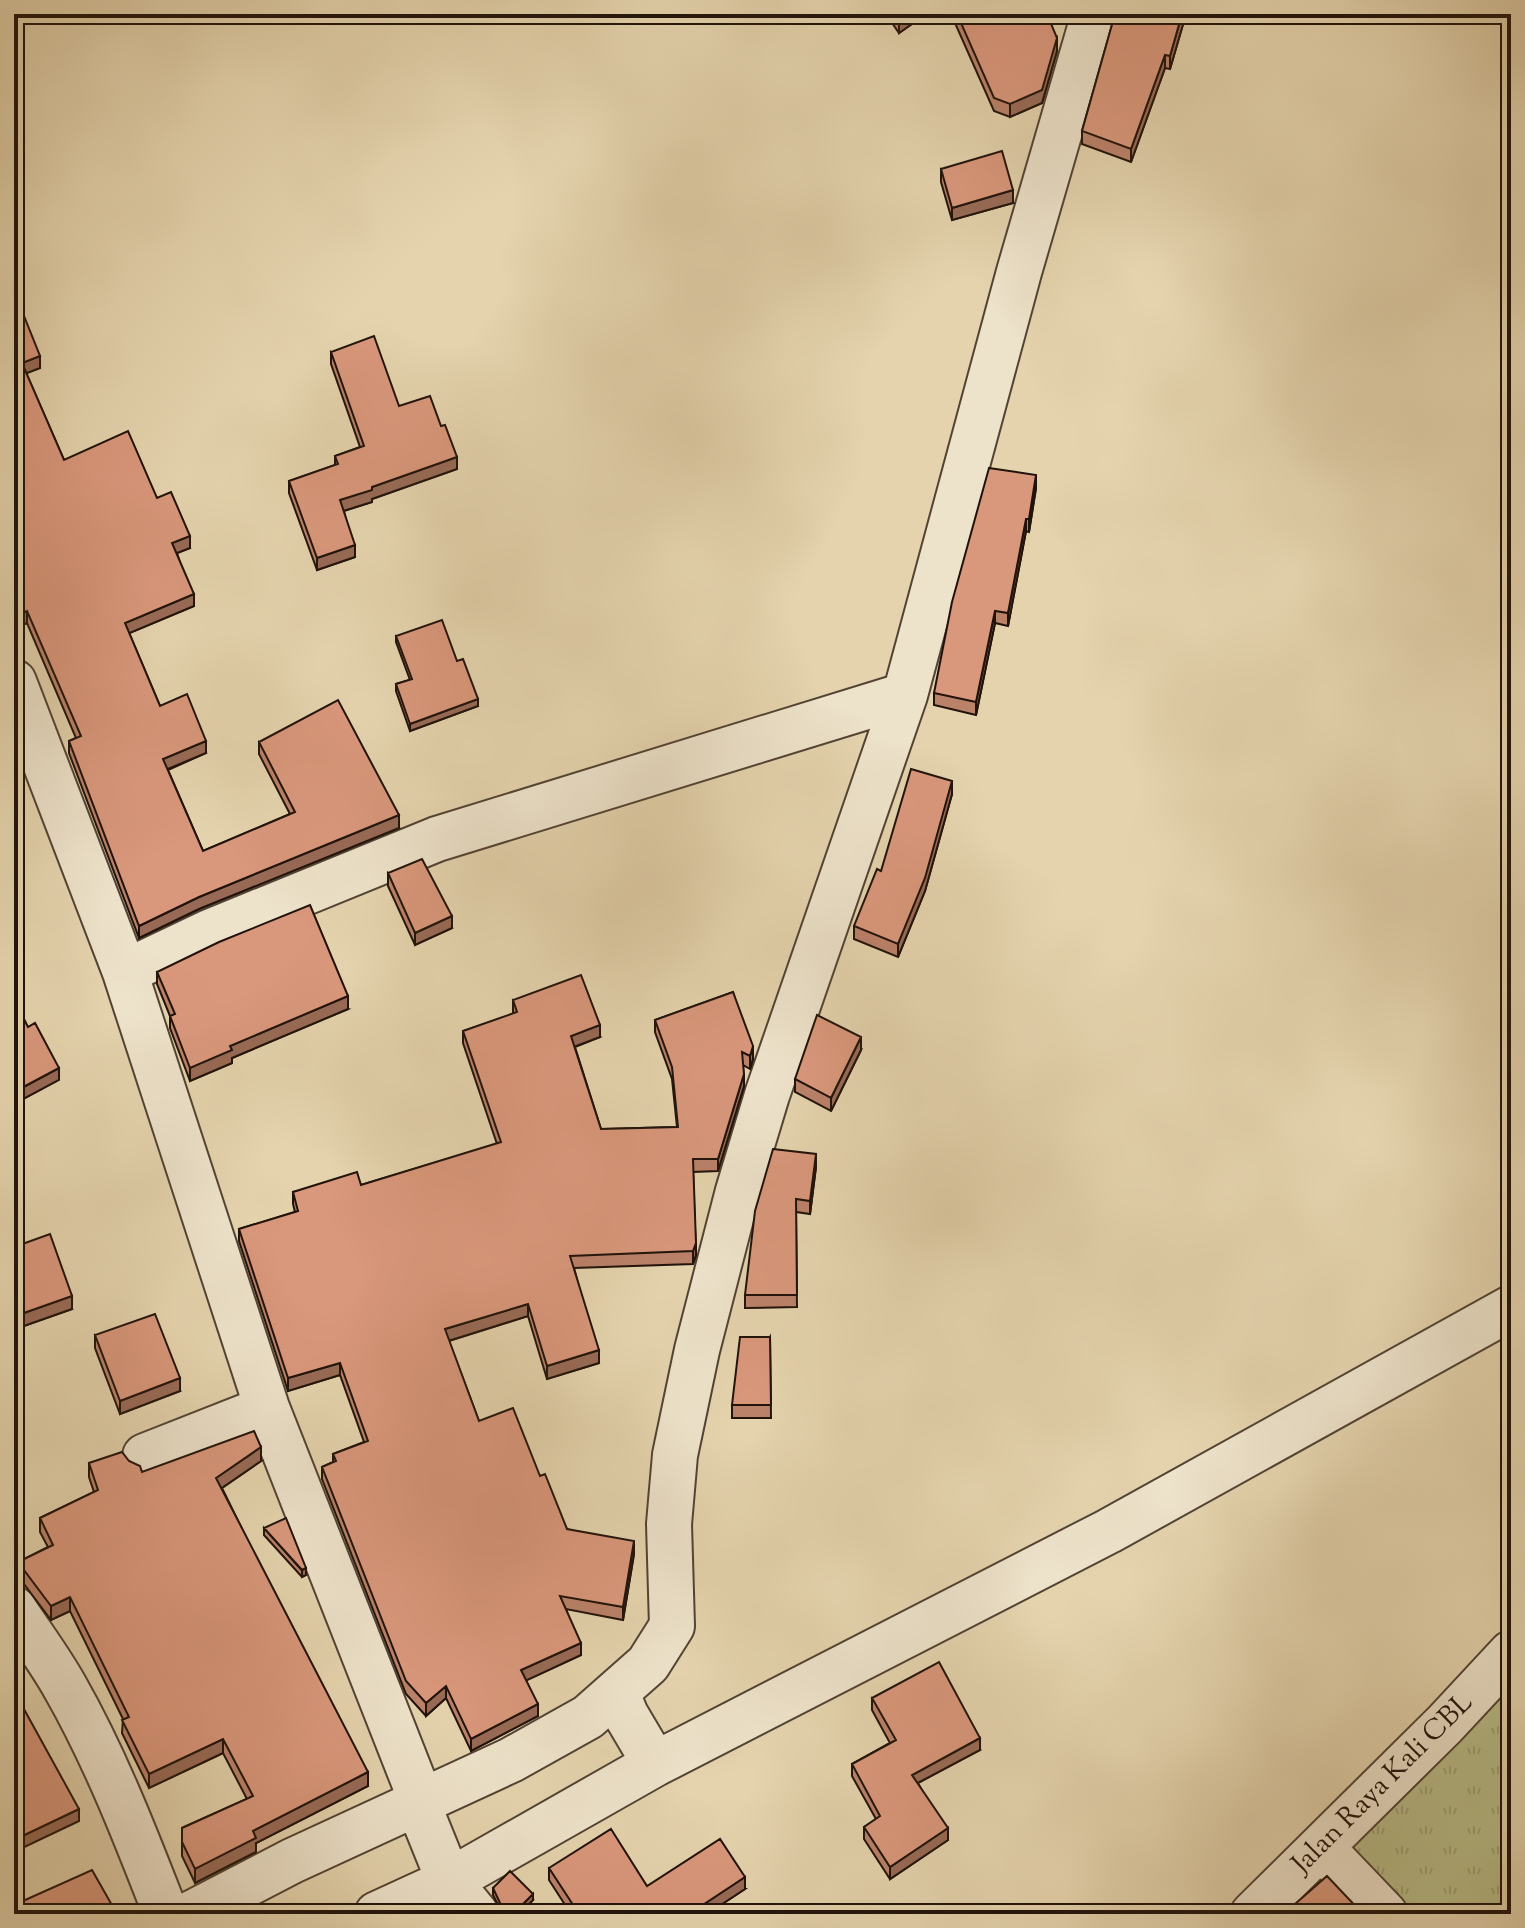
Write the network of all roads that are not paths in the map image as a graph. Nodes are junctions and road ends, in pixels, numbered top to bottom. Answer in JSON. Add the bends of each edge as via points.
{"nodes":[{"id":1,"x":1094,"y":14,"type":"edge"},
{"id":2,"x":14,"y":682,"type":"edge"},
{"id":3,"x":905,"y":695,"type":"junction"},
{"id":4,"x":125,"y":972,"type":"junction"},
{"id":5,"x":1511,"y":1308,"type":"edge"},
{"id":6,"x":267,"y":1408,"type":"junction"},
{"id":7,"x":145,"y":1456,"type":"dead end"},
{"id":8,"x":14,"y":1609,"type":"edge"},
{"id":9,"x":1511,"y":1653,"type":"edge"},
{"id":10,"x":636,"y":1730,"type":"junction"},
{"id":11,"x":422,"y":1809,"type":"junction"},
{"id":12,"x":1321,"y":1847,"type":"junction"},
{"id":13,"x":445,"y":1870,"type":"junction"},
{"id":14,"x":166,"y":1914,"type":"edge"},
{"id":15,"x":190,"y":1914,"type":"edge"},
{"id":16,"x":377,"y":1914,"type":"edge"},
{"id":17,"x":476,"y":1914,"type":"edge"},
{"id":18,"x":1253,"y":1914,"type":"edge"},
{"id":19,"x":1385,"y":1914,"type":"edge"}],
"edges":[{"from":1,"to":3,"type":"street"},
{"from":2,"to":4,"type":"street"},
{"from":3,"to":4,"type":"street","via":[[437,839]]},
{"from":3,"to":10,"type":"street","via":[[738,1191],[675,1455],[669,1524],[672,1626],[648,1664]]},
{"from":4,"to":6,"type":"street"},
{"from":5,"to":10,"type":"street","via":[[1109,1531]]},
{"from":6,"to":7,"type":"street"},
{"from":6,"to":11,"type":"street"},
{"from":8,"to":14,"type":"street","via":[[99,1752]]},
{"from":9,"to":12,"type":"street","name":"Jalan Raya Kali CBL"},
{"from":10,"to":11,"type":"street","via":[[588,1717]]},
{"from":10,"to":13,"type":"street"},
{"from":11,"to":13,"type":"street"},
{"from":11,"to":15,"type":"street","via":[[292,1861]]},
{"from":12,"to":18,"type":"street","name":"Jalan Raya Kali CBL"},
{"from":12,"to":19,"type":"street"},
{"from":13,"to":16,"type":"street"},
{"from":13,"to":17,"type":"street"}]}
